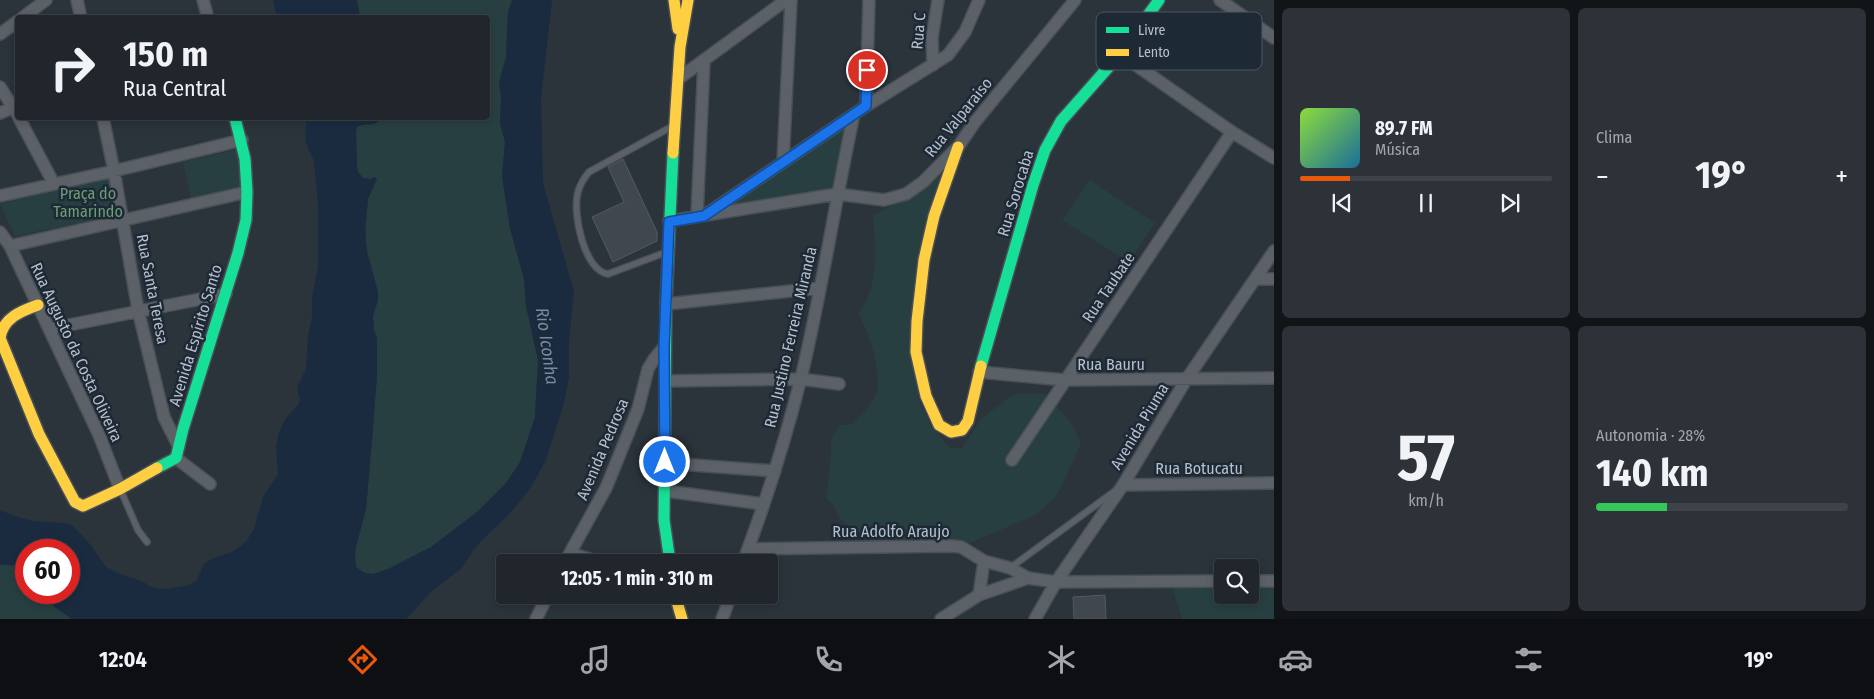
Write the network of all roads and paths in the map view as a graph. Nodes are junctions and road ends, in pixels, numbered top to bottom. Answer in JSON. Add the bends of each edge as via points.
{"nodes":[{"id":1,"x":46,"y":0,"type":"edge"},
{"id":2,"x":77,"y":0,"type":"edge"},
{"id":3,"x":203,"y":0,"type":"edge"},
{"id":4,"x":674,"y":0,"type":"edge"},
{"id":5,"x":786,"y":0,"type":"edge"},
{"id":6,"x":791,"y":0,"type":"edge"},
{"id":7,"x":869,"y":0,"type":"edge"},
{"id":8,"x":938,"y":0,"type":"edge"},
{"id":9,"x":979,"y":0,"type":"edge"},
{"id":10,"x":1075,"y":0,"type":"edge"},
{"id":11,"x":1159,"y":0,"type":"edge"},
{"id":12,"x":1220,"y":0,"type":"edge"},
{"id":13,"x":691,"y":2,"type":"edge"},
{"id":14,"x":1150,"y":12,"type":"edge"},
{"id":15,"x":1237,"y":12,"type":"edge"},
{"id":16,"x":26,"y":15,"type":"edge"},
{"id":17,"x":80,"y":15,"type":"edge"},
{"id":18,"x":207,"y":15,"type":"edge"},
{"id":19,"x":15,"y":23,"type":"edge"},
{"id":20,"x":1262,"y":30,"type":"edge"},
{"id":21,"x":0,"y":34,"type":"edge"},
{"id":22,"x":1274,"y":38,"type":"edge"},
{"id":23,"x":680,"y":47,"type":"junction"},
{"id":24,"x":704,"y":61,"type":"junction"},
{"id":25,"x":933,"y":65,"type":"junction"},
{"id":26,"x":1106,"y":70,"type":"edge"},
{"id":27,"x":1143,"y":70,"type":"edge"},
{"id":28,"x":678,"y":79,"type":"junction"},
{"id":29,"x":0,"y":87,"type":"edge"},
{"id":30,"x":866,"y":106,"type":"junction"},
{"id":31,"x":15,"y":108,"type":"edge"},
{"id":32,"x":15,"y":111,"type":"edge"},
{"id":33,"x":0,"y":113,"type":"edge"},
{"id":34,"x":854,"y":114,"type":"junction"},
{"id":35,"x":22,"y":120,"type":"edge"},
{"id":36,"x":103,"y":120,"type":"edge"},
{"id":37,"x":236,"y":120,"type":"edge"},
{"id":38,"x":676,"y":124,"type":"junction"},
{"id":39,"x":1232,"y":132,"type":"junction"},
{"id":40,"x":242,"y":140,"type":"junction"},
{"id":41,"x":958,"y":147,"type":"junction"},
{"id":42,"x":1274,"y":158,"type":"edge"},
{"id":43,"x":783,"y":162,"type":"junction"},
{"id":44,"x":114,"y":171,"type":"junction"},
{"id":45,"x":54,"y":184,"type":"junction"},
{"id":46,"x":247,"y":192,"type":"junction"},
{"id":47,"x":837,"y":194,"type":"junction"},
{"id":48,"x":0,"y":196,"type":"edge"},
{"id":49,"x":701,"y":216,"type":"junction"},
{"id":50,"x":123,"y":222,"type":"junction"},
{"id":51,"x":669,"y":222,"type":"junction"},
{"id":52,"x":0,"y":232,"type":"edge"},
{"id":53,"x":10,"y":246,"type":"junction"},
{"id":54,"x":668,"y":251,"type":"junction"},
{"id":55,"x":1274,"y":251,"type":"edge"},
{"id":56,"x":1255,"y":279,"type":"junction"},
{"id":57,"x":1274,"y":279,"type":"edge"},
{"id":58,"x":820,"y":288,"type":"junction"},
{"id":59,"x":226,"y":294,"type":"junction"},
{"id":60,"x":666,"y":304,"type":"junction"},
{"id":61,"x":38,"y":305,"type":"junction"},
{"id":62,"x":138,"y":310,"type":"junction"},
{"id":63,"x":49,"y":329,"type":"junction"},
{"id":64,"x":664,"y":348,"type":"junction"},
{"id":65,"x":980,"y":372,"type":"junction"},
{"id":66,"x":1274,"y":378,"type":"edge"},
{"id":67,"x":800,"y":379,"type":"junction"},
{"id":68,"x":1065,"y":380,"type":"junction"},
{"id":69,"x":1186,"y":380,"type":"junction"},
{"id":70,"x":665,"y":381,"type":"junction"},
{"id":71,"x":839,"y":384,"type":"dead end"},
{"id":72,"x":177,"y":453,"type":"junction"},
{"id":73,"x":1012,"y":460,"type":"dead end"},
{"id":74,"x":665,"y":462,"type":"junction"},
{"id":75,"x":775,"y":471,"type":"junction"},
{"id":76,"x":1274,"y":483,"type":"edge"},
{"id":77,"x":210,"y":484,"type":"dead end"},
{"id":78,"x":1123,"y":485,"type":"junction"},
{"id":79,"x":120,"y":489,"type":"junction"},
{"id":80,"x":666,"y":491,"type":"junction"},
{"id":81,"x":763,"y":504,"type":"junction"},
{"id":82,"x":147,"y":542,"type":"dead end"},
{"id":83,"x":748,"y":549,"type":"junction"},
{"id":84,"x":570,"y":554,"type":"edge"},
{"id":85,"x":669,"y":554,"type":"edge"},
{"id":86,"x":746,"y":554,"type":"edge"},
{"id":87,"x":984,"y":561,"type":"junction"},
{"id":88,"x":1010,"y":568,"type":"junction"},
{"id":89,"x":1028,"y":578,"type":"junction"},
{"id":90,"x":1214,"y":581,"type":"edge"},
{"id":91,"x":1259,"y":581,"type":"edge"},
{"id":92,"x":1274,"y":581,"type":"edge"},
{"id":93,"x":1056,"y":582,"type":"junction"},
{"id":94,"x":979,"y":595,"type":"junction"},
{"id":95,"x":544,"y":604,"type":"edge"},
{"id":96,"x":678,"y":604,"type":"edge"},
{"id":97,"x":728,"y":604,"type":"edge"},
{"id":98,"x":536,"y":619,"type":"edge"},
{"id":99,"x":682,"y":619,"type":"edge"},
{"id":100,"x":722,"y":619,"type":"edge"},
{"id":101,"x":941,"y":619,"type":"edge"},
{"id":102,"x":1035,"y":619,"type":"edge"}],
"edges":[{"from":1,"to":16,"type":"street"},
{"from":2,"to":17,"type":"street"},
{"from":3,"to":18,"type":"street"},
{"from":4,"to":23,"type":"street"},
{"from":5,"to":24,"type":"street"},
{"from":6,"to":43,"type":"street"},
{"from":7,"to":30,"type":"street"},
{"from":8,"to":25,"type":"street","name":"Rua C","via":[[932,38]]},
{"from":9,"to":25,"type":"street","via":[[956,46]]},
{"from":10,"to":41,"type":"street","name":"Rua Valparaiso","via":[[974,122]]},
{"from":11,"to":14,"type":"street","name":"Rua Sorocaba"},
{"from":12,"to":15,"type":"street"},
{"from":13,"to":23,"type":"street"},
{"from":19,"to":21,"type":"street"},
{"from":20,"to":22,"type":"street"},
{"from":23,"to":28,"type":"street"},
{"from":24,"to":28,"type":"street"},
{"from":24,"to":49,"type":"street"},
{"from":25,"to":30,"type":"street"},
{"from":26,"to":65,"type":"street","name":"Rua Sorocaba","via":[[1061,120],[1045,150]]},
{"from":27,"to":39,"type":"street"},
{"from":28,"to":38,"type":"street"},
{"from":29,"to":31,"type":"street"},
{"from":30,"to":34,"type":"street"},
{"from":32,"to":33,"type":"street"},
{"from":34,"to":43,"type":"street"},
{"from":34,"to":47,"type":"street","name":"Rua Justino Ferreira Miranda"},
{"from":35,"to":45,"type":"street"},
{"from":36,"to":44,"type":"street","name":"Rua Santa Teresa"},
{"from":37,"to":40,"type":"street","name":"Avenida Espírito Santo"},
{"from":38,"to":51,"type":"street"},
{"from":38,"to":54,"type":"lane","via":[[589,172],[581,182],[576,208],[578,224],[593,266],[604,273]]},
{"from":39,"to":42,"type":"street"},
{"from":39,"to":68,"type":"street","name":"Rua Taubate"},
{"from":40,"to":44,"type":"street"},
{"from":40,"to":46,"type":"street","name":"Avenida Espírito Santo"},
{"from":41,"to":47,"type":"street","name":"Rua Valparaiso","via":[[906,194],[884,200]]},
{"from":41,"to":65,"type":"street","name":"Rua Sorocaba","via":[[934,216],[916,321],[916,352],[930,409],[939,425],[951,432],[965,428]]},
{"from":43,"to":49,"type":"street"},
{"from":44,"to":45,"type":"street"},
{"from":44,"to":50,"type":"street","name":"Rua Santa Teresa"},
{"from":45,"to":48,"type":"street"},
{"from":46,"to":50,"type":"street"},
{"from":46,"to":59,"type":"street","name":"Avenida Espírito Santo","via":[[246,220]]},
{"from":47,"to":49,"type":"street","name":"Rua Valparaiso"},
{"from":47,"to":58,"type":"street","name":"Rua Justino Ferreira Miranda"},
{"from":49,"to":51,"type":"street","name":"Rua Valparaiso"},
{"from":50,"to":53,"type":"street"},
{"from":50,"to":62,"type":"street","name":"Rua Santa Teresa"},
{"from":51,"to":54,"type":"street"},
{"from":52,"to":53,"type":"street","name":"Rua Augusto da Costa Oliveira"},
{"from":53,"to":61,"type":"street","name":"Rua Augusto da Costa Oliveira"},
{"from":54,"to":60,"type":"street"},
{"from":55,"to":56,"type":"street","name":"Avenida Piuma"},
{"from":56,"to":57,"type":"street"},
{"from":56,"to":69,"type":"street","name":"Avenida Piuma"},
{"from":58,"to":60,"type":"street"},
{"from":58,"to":67,"type":"street","name":"Rua Justino Ferreira Miranda"},
{"from":59,"to":62,"type":"street"},
{"from":59,"to":72,"type":"street","name":"Avenida Espírito Santo"},
{"from":60,"to":64,"type":"street"},
{"from":61,"to":63,"type":"street","name":"Rua Augusto da Costa Oliveira"},
{"from":61,"to":79,"type":"street","via":[[14,314],[4,325],[0,339],[16,379],[75,502],[83,506]]},
{"from":62,"to":63,"type":"street"},
{"from":62,"to":72,"type":"street","name":"Rua Santa Teresa","via":[[164,417]]},
{"from":63,"to":79,"type":"street","name":"Rua Augusto da Costa Oliveira","via":[[99,435]]},
{"from":64,"to":70,"type":"street"},
{"from":64,"to":84,"type":"street","name":"Avenida Pedrosa","via":[[648,369],[638,409],[606,488]]},
{"from":65,"to":68,"type":"street","name":"Rua Bauru"},
{"from":66,"to":69,"type":"street","name":"Rua Bauru"},
{"from":67,"to":70,"type":"street"},
{"from":67,"to":71,"type":"street"},
{"from":67,"to":75,"type":"street","name":"Rua Justino Ferreira Miranda"},
{"from":68,"to":69,"type":"street","name":"Rua Bauru"},
{"from":68,"to":73,"type":"street","name":"Rua Taubate"},
{"from":69,"to":78,"type":"street","name":"Avenida Piuma"},
{"from":70,"to":74,"type":"street"},
{"from":72,"to":77,"type":"street"},
{"from":72,"to":79,"type":"street"},
{"from":74,"to":75,"type":"street"},
{"from":74,"to":80,"type":"street"},
{"from":75,"to":81,"type":"street","name":"Rua Justino Ferreira Miranda"},
{"from":76,"to":78,"type":"street","name":"Rua Botucatu"},
{"from":78,"to":88,"type":"lane"},
{"from":78,"to":93,"type":"street","name":"Avenida Piuma"},
{"from":79,"to":82,"type":"lane","via":[[138,530]]},
{"from":80,"to":81,"type":"street"},
{"from":80,"to":85,"type":"street","via":[[664,520]]},
{"from":81,"to":83,"type":"street","name":"Rua Justino Ferreira Miranda"},
{"from":83,"to":86,"type":"street","name":"Rua Justino Ferreira Miranda"},
{"from":83,"to":87,"type":"street","name":"Rua Adolfo Araujo","via":[[952,546],[961,547]]},
{"from":87,"to":88,"type":"street","name":"Rua Adolfo Araujo"},
{"from":87,"to":94,"type":"street"},
{"from":88,"to":89,"type":"street","name":"Rua Adolfo Araujo"},
{"from":89,"to":93,"type":"street","name":"Rua Adolfo Araujo"},
{"from":89,"to":94,"type":"street"},
{"from":90,"to":93,"type":"street","name":"Rua Adolfo Araujo"},
{"from":91,"to":92,"type":"street"},
{"from":93,"to":102,"type":"street","name":"Avenida Piuma"},
{"from":94,"to":101,"type":"street"},
{"from":95,"to":98,"type":"street"},
{"from":96,"to":99,"type":"street"},
{"from":97,"to":100,"type":"street"}]}
